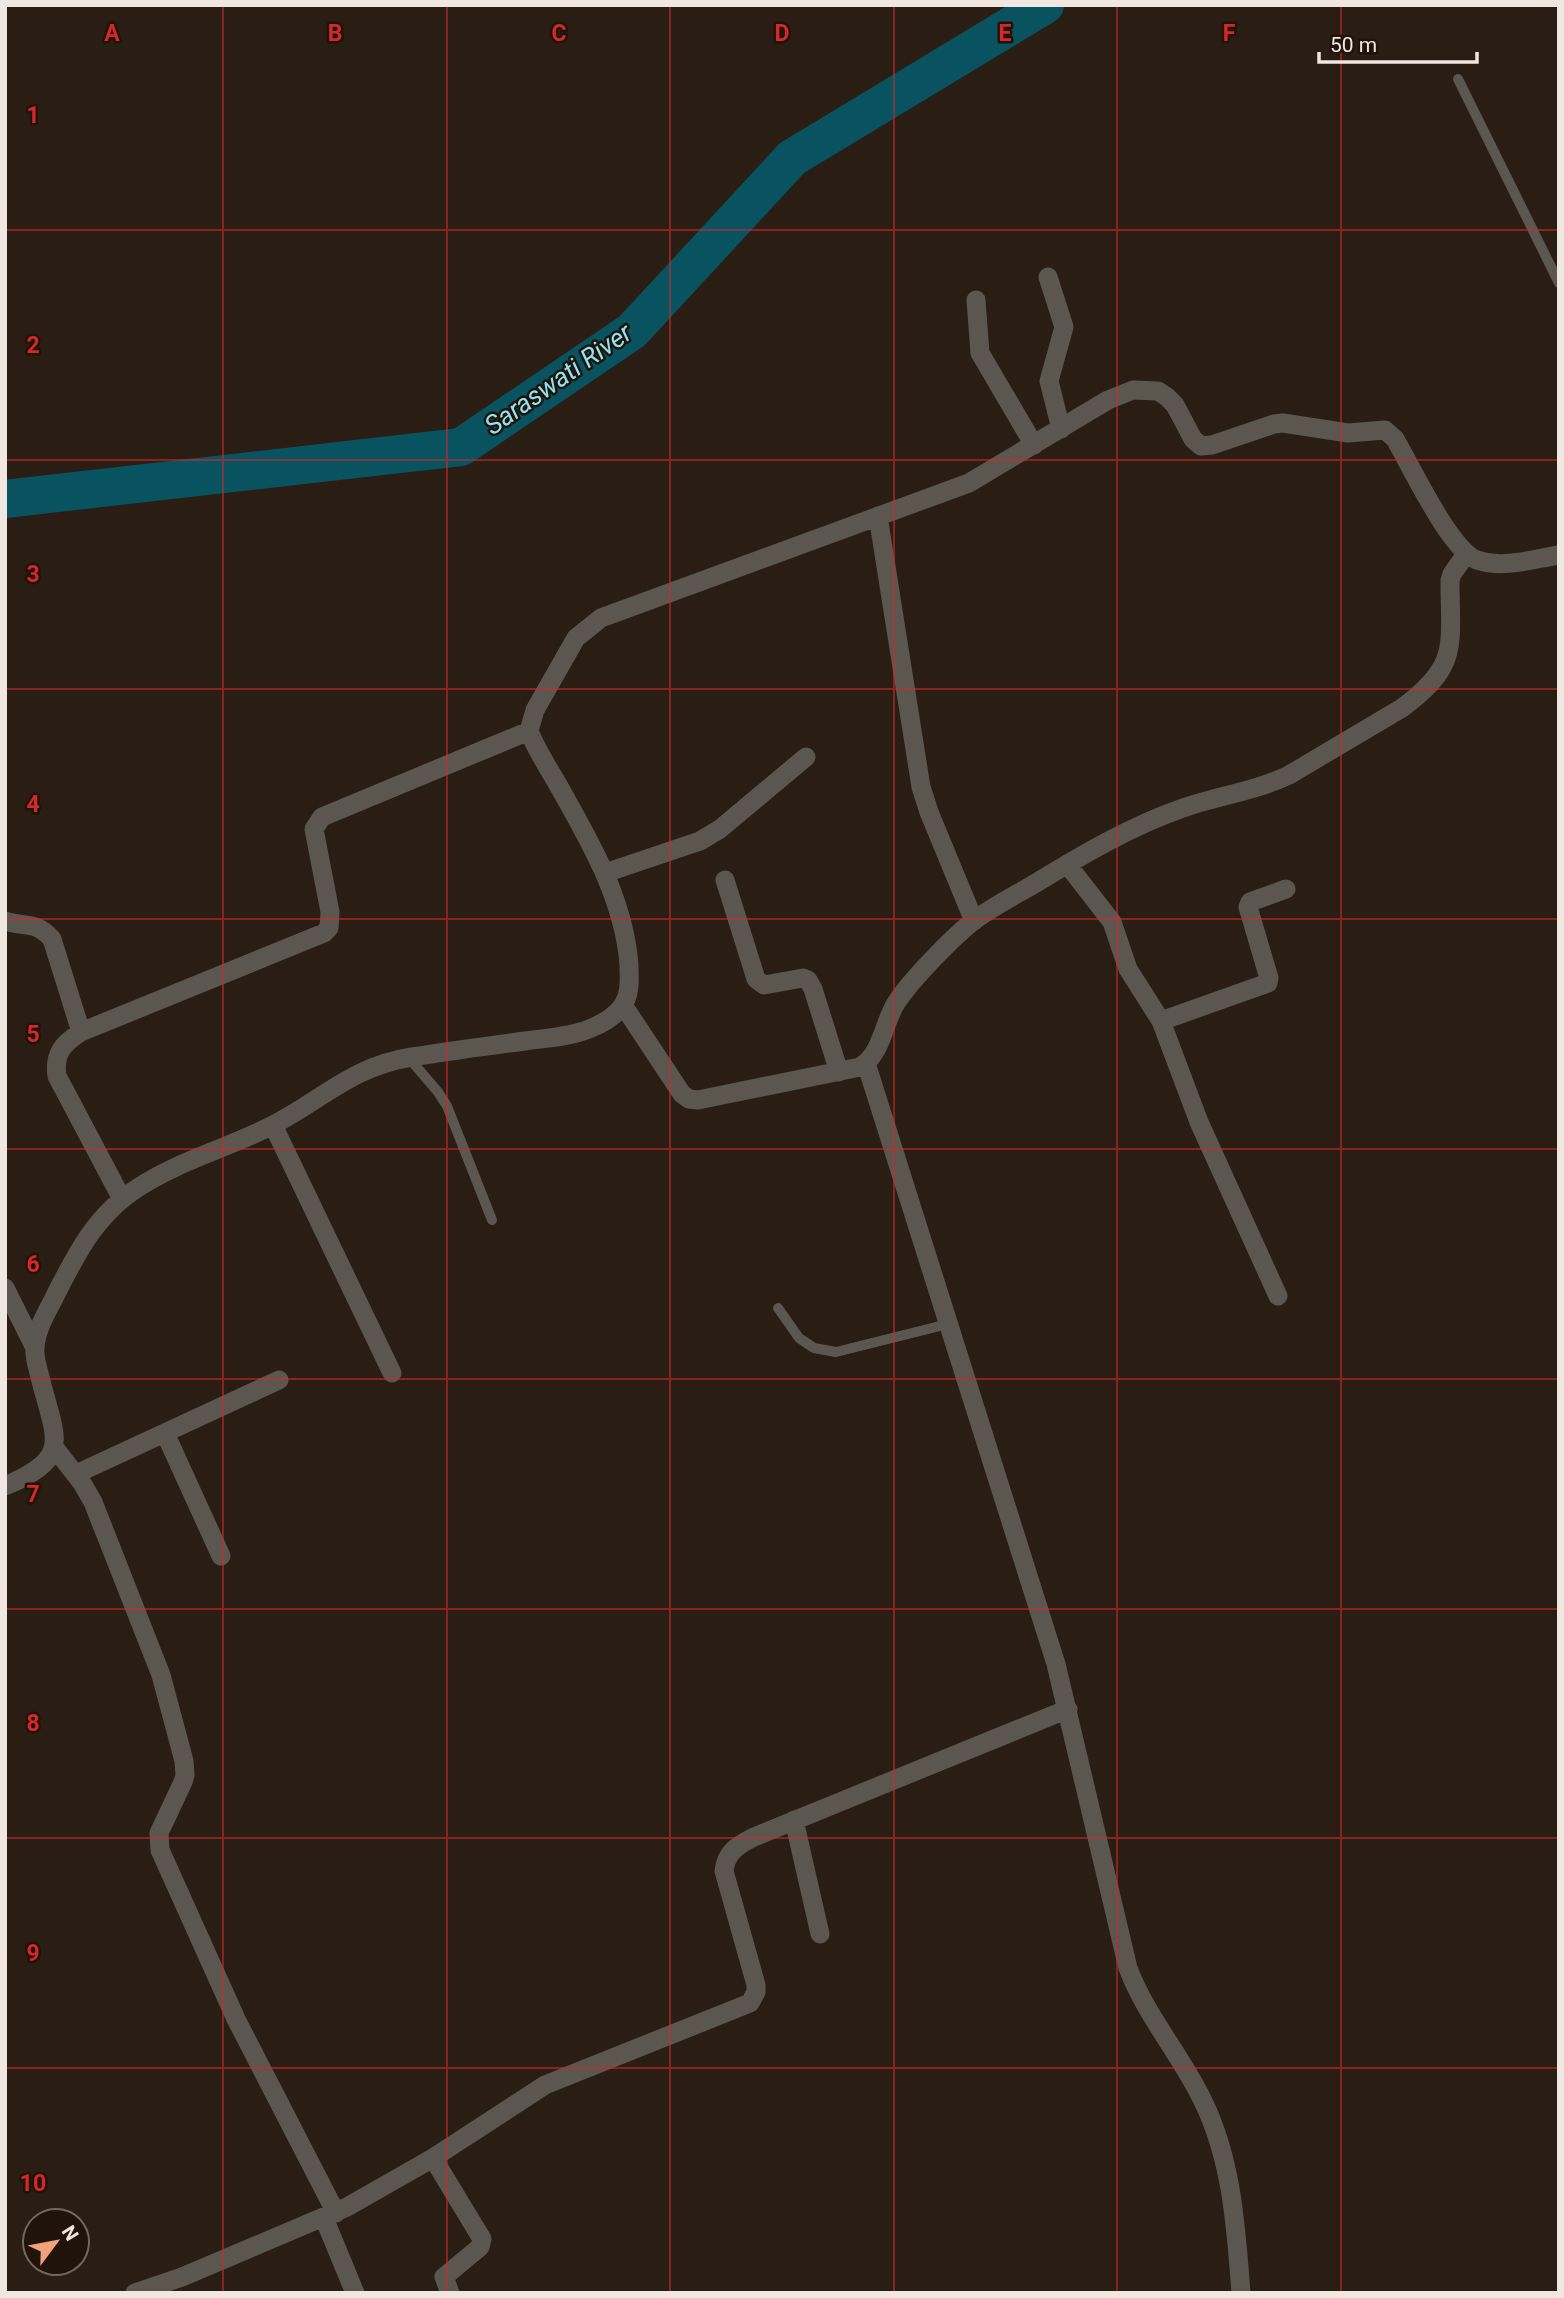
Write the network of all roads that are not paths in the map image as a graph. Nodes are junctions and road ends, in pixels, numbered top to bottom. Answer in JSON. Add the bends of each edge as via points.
{"nodes":[{"id":1,"x":1458,"y":79,"type":"dead end"},
{"id":2,"x":1048,"y":277,"type":"dead end"},
{"id":3,"x":1559,"y":283,"type":"edge"},
{"id":4,"x":976,"y":300,"type":"dead end"},
{"id":5,"x":1061,"y":429,"type":"junction"},
{"id":6,"x":1034,"y":445,"type":"junction"},
{"id":7,"x":878,"y":516,"type":"junction"},
{"id":8,"x":1466,"y":554,"type":"junction"},
{"id":9,"x":1559,"y":555,"type":"edge"},
{"id":10,"x":529,"y":731,"type":"junction"},
{"id":11,"x":806,"y":757,"type":"dead end"},
{"id":12,"x":1067,"y":864,"type":"junction"},
{"id":13,"x":605,"y":873,"type":"junction"},
{"id":14,"x":725,"y":880,"type":"dead end"},
{"id":15,"x":1286,"y":889,"type":"dead end"},
{"id":16,"x":5,"y":921,"type":"edge"},
{"id":17,"x":974,"y":921,"type":"junction"},
{"id":18,"x":623,"y":1005,"type":"junction"},
{"id":19,"x":1161,"y":1021,"type":"junction"},
{"id":20,"x":81,"y":1032,"type":"junction"},
{"id":21,"x":408,"y":1058,"type":"junction"},
{"id":22,"x":866,"y":1063,"type":"junction"},
{"id":23,"x":839,"y":1072,"type":"junction"},
{"id":24,"x":273,"y":1125,"type":"junction"},
{"id":25,"x":122,"y":1199,"type":"junction"},
{"id":26,"x":492,"y":1220,"type":"dead end"},
{"id":27,"x":5,"y":1288,"type":"edge"},
{"id":28,"x":1278,"y":1296,"type":"dead end"},
{"id":29,"x":778,"y":1308,"type":"dead end"},
{"id":30,"x":948,"y":1324,"type":"junction"},
{"id":31,"x":35,"y":1348,"type":"junction"},
{"id":32,"x":392,"y":1373,"type":"dead end"},
{"id":33,"x":279,"y":1380,"type":"dead end"},
{"id":34,"x":165,"y":1433,"type":"junction"},
{"id":35,"x":54,"y":1447,"type":"junction"},
{"id":36,"x":76,"y":1474,"type":"junction"},
{"id":37,"x":5,"y":1486,"type":"edge"},
{"id":38,"x":221,"y":1556,"type":"dead end"},
{"id":39,"x":1068,"y":1709,"type":"junction"},
{"id":40,"x":794,"y":1821,"type":"junction"},
{"id":41,"x":820,"y":1934,"type":"dead end"},
{"id":42,"x":433,"y":2158,"type":"junction"},
{"id":43,"x":330,"y":2215,"type":"junction"},
{"id":44,"x":135,"y":2293,"type":"edge"},
{"id":45,"x":355,"y":2293,"type":"edge"},
{"id":46,"x":450,"y":2293,"type":"edge"},
{"id":47,"x":1241,"y":2293,"type":"edge"}],
"edges":[{"from":1,"to":3,"type":"lane"},
{"from":2,"to":5,"type":"street","via":[[1064,327],[1049,386]]},
{"from":4,"to":6,"type":"street","via":[[980,353]]},
{"from":5,"to":6,"type":"street"},
{"from":5,"to":8,"type":"street","via":[[1114,397],[1146,389],[1158,391],[1175,405],[1201,446],[1283,423],[1348,433],[1385,430]]},
{"from":6,"to":7,"type":"street","via":[[969,483]]},
{"from":7,"to":10,"type":"street","via":[[601,618],[576,638],[535,710]]},
{"from":7,"to":17,"type":"street","via":[[921,787]]},
{"from":8,"to":9,"type":"street","via":[[1504,563]]},
{"from":8,"to":12,"type":"street","via":[[1450,580],[1448,657],[1442,672],[1418,696],[1280,779],[1181,808]]},
{"from":10,"to":13,"type":"street"},
{"from":10,"to":20,"type":"street","via":[[322,817],[314,838],[331,921],[317,937]]},
{"from":11,"to":13,"type":"street","via":[[700,841]]},
{"from":12,"to":17,"type":"street"},
{"from":12,"to":19,"type":"street","via":[[1112,922],[1128,969]]},
{"from":13,"to":18,"type":"street","via":[[628,954],[628,994]]},
{"from":14,"to":23,"type":"street","via":[[756,979],[764,985],[808,980]]},
{"from":15,"to":19,"type":"street","via":[[1248,907],[1268,983]]},
{"from":16,"to":20,"type":"street","via":[[31,924],[52,939]]},
{"from":17,"to":22,"type":"street","via":[[902,995]]},
{"from":18,"to":21,"type":"street","via":[[604,1022],[572,1034]]},
{"from":18,"to":23,"type":"street","via":[[690,1100]]},
{"from":19,"to":28,"type":"street","via":[[1199,1122]]},
{"from":20,"to":25,"type":"street","via":[[60,1050],[55,1062],[57,1076]]},
{"from":21,"to":24,"type":"street","via":[[362,1071]]},
{"from":21,"to":26,"type":"lane","via":[[447,1105]]},
{"from":22,"to":23,"type":"street"},
{"from":22,"to":30,"type":"street"},
{"from":24,"to":25,"type":"street","via":[[162,1174]]},
{"from":24,"to":32,"type":"street"},
{"from":25,"to":31,"type":"street","via":[[96,1223],[75,1254],[38,1330]]},
{"from":27,"to":31,"type":"street"},
{"from":29,"to":30,"type":"lane","via":[[799,1338],[814,1348],[836,1352]]},
{"from":30,"to":39,"type":"street"},
{"from":31,"to":35,"type":"street"},
{"from":33,"to":34,"type":"street"},
{"from":34,"to":36,"type":"street"},
{"from":34,"to":38,"type":"street"},
{"from":35,"to":36,"type":"street"},
{"from":35,"to":37,"type":"street","via":[[39,1470]]},
{"from":36,"to":43,"type":"street","via":[[93,1502],[158,1667],[184,1761],[183,1782],[159,1833],[160,1850]]},
{"from":39,"to":40,"type":"street"},
{"from":39,"to":47,"type":"street","via":[[1128,1968],[1190,2076],[1215,2131],[1233,2204]]},
{"from":40,"to":41,"type":"street"},
{"from":40,"to":42,"type":"street","via":[[742,1843],[725,1860],[726,1882],[755,1984],[750,2003],[551,2082]]},
{"from":42,"to":43,"type":"street"},
{"from":42,"to":46,"type":"street","via":[[482,2239],[480,2247],[444,2277]]},
{"from":43,"to":44,"type":"street"},
{"from":43,"to":45,"type":"street"}]}
